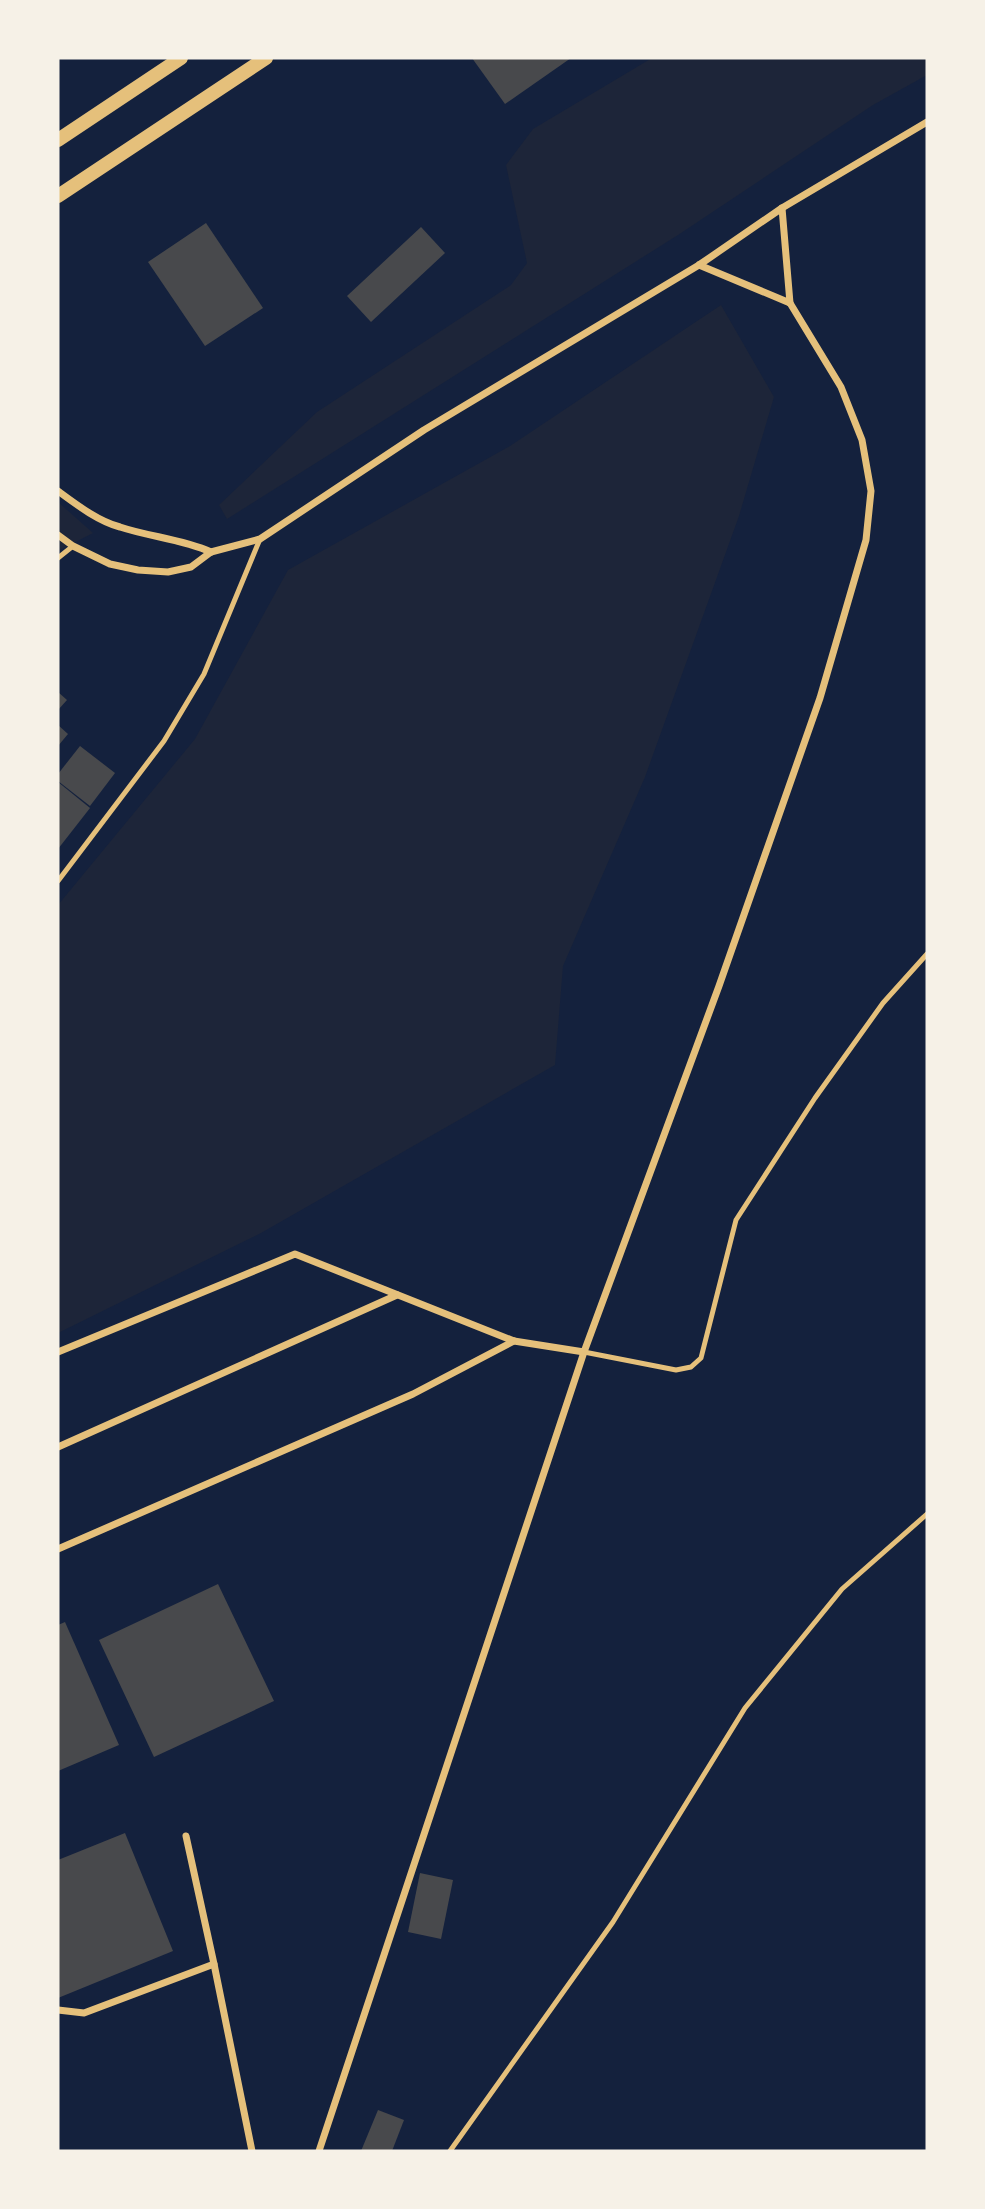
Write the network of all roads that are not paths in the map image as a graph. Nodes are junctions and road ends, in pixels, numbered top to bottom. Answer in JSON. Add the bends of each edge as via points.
{"nodes":[{"id":1,"x":181,"y":58,"type":"edge"},
{"id":2,"x":266,"y":58,"type":"edge"},
{"id":3,"x":927,"y":122,"type":"edge"},
{"id":4,"x":60,"y":135,"type":"edge"},
{"id":5,"x":58,"y":196,"type":"edge"},
{"id":6,"x":782,"y":208,"type":"junction"},
{"id":7,"x":699,"y":265,"type":"junction"},
{"id":8,"x":790,"y":303,"type":"junction"},
{"id":9,"x":58,"y":491,"type":"edge"},
{"id":10,"x":58,"y":535,"type":"edge"},
{"id":11,"x":260,"y":539,"type":"junction"},
{"id":12,"x":73,"y":546,"type":"junction"},
{"id":13,"x":211,"y":552,"type":"junction"},
{"id":14,"x":58,"y":558,"type":"edge"},
{"id":15,"x":58,"y":881,"type":"edge"},
{"id":16,"x":927,"y":954,"type":"edge"},
{"id":17,"x":397,"y":1294,"type":"junction"},
{"id":18,"x":514,"y":1341,"type":"junction"},
{"id":19,"x":58,"y":1352,"type":"edge"},
{"id":20,"x":584,"y":1352,"type":"junction"},
{"id":21,"x":58,"y":1447,"type":"edge"},
{"id":22,"x":927,"y":1514,"type":"edge"},
{"id":23,"x":58,"y":1549,"type":"edge"},
{"id":24,"x":186,"y":1836,"type":"dead end"},
{"id":25,"x":214,"y":1964,"type":"junction"},
{"id":26,"x":58,"y":2010,"type":"edge"},
{"id":27,"x":252,"y":2151,"type":"edge"},
{"id":28,"x":319,"y":2151,"type":"edge"},
{"id":29,"x":450,"y":2151,"type":"edge"}],
"edges":[{"from":1,"to":4,"type":"main road"},
{"from":2,"to":5,"type":"main road"},
{"from":3,"to":6,"type":"street"},
{"from":6,"to":7,"type":"street"},
{"from":6,"to":8,"type":"street"},
{"from":7,"to":8,"type":"street"},
{"from":7,"to":11,"type":"street","via":[[424,430]]},
{"from":8,"to":20,"type":"street","via":[[841,387],[863,440],[871,491],[866,540],[811,724]]},
{"from":9,"to":13,"type":"street","via":[[118,527],[192,543]]},
{"from":10,"to":12,"type":"street"},
{"from":11,"to":13,"type":"street"},
{"from":11,"to":15,"type":"lane","via":[[204,674],[164,741]]},
{"from":12,"to":13,"type":"street","via":[[110,564],[168,572],[191,567]]},
{"from":12,"to":14,"type":"lane"},
{"from":16,"to":20,"type":"lane","via":[[883,1003],[736,1220],[701,1358],[691,1367],[676,1370]]},
{"from":17,"to":18,"type":"street"},
{"from":17,"to":19,"type":"street","via":[[295,1254]]},
{"from":17,"to":21,"type":"street"},
{"from":18,"to":20,"type":"street"},
{"from":18,"to":23,"type":"street","via":[[413,1394]]},
{"from":20,"to":28,"type":"street"},
{"from":22,"to":29,"type":"lane","via":[[842,1589],[745,1708],[613,1922]]},
{"from":24,"to":25,"type":"street"},
{"from":25,"to":26,"type":"street","via":[[84,2013]]},
{"from":25,"to":27,"type":"street"}]}
